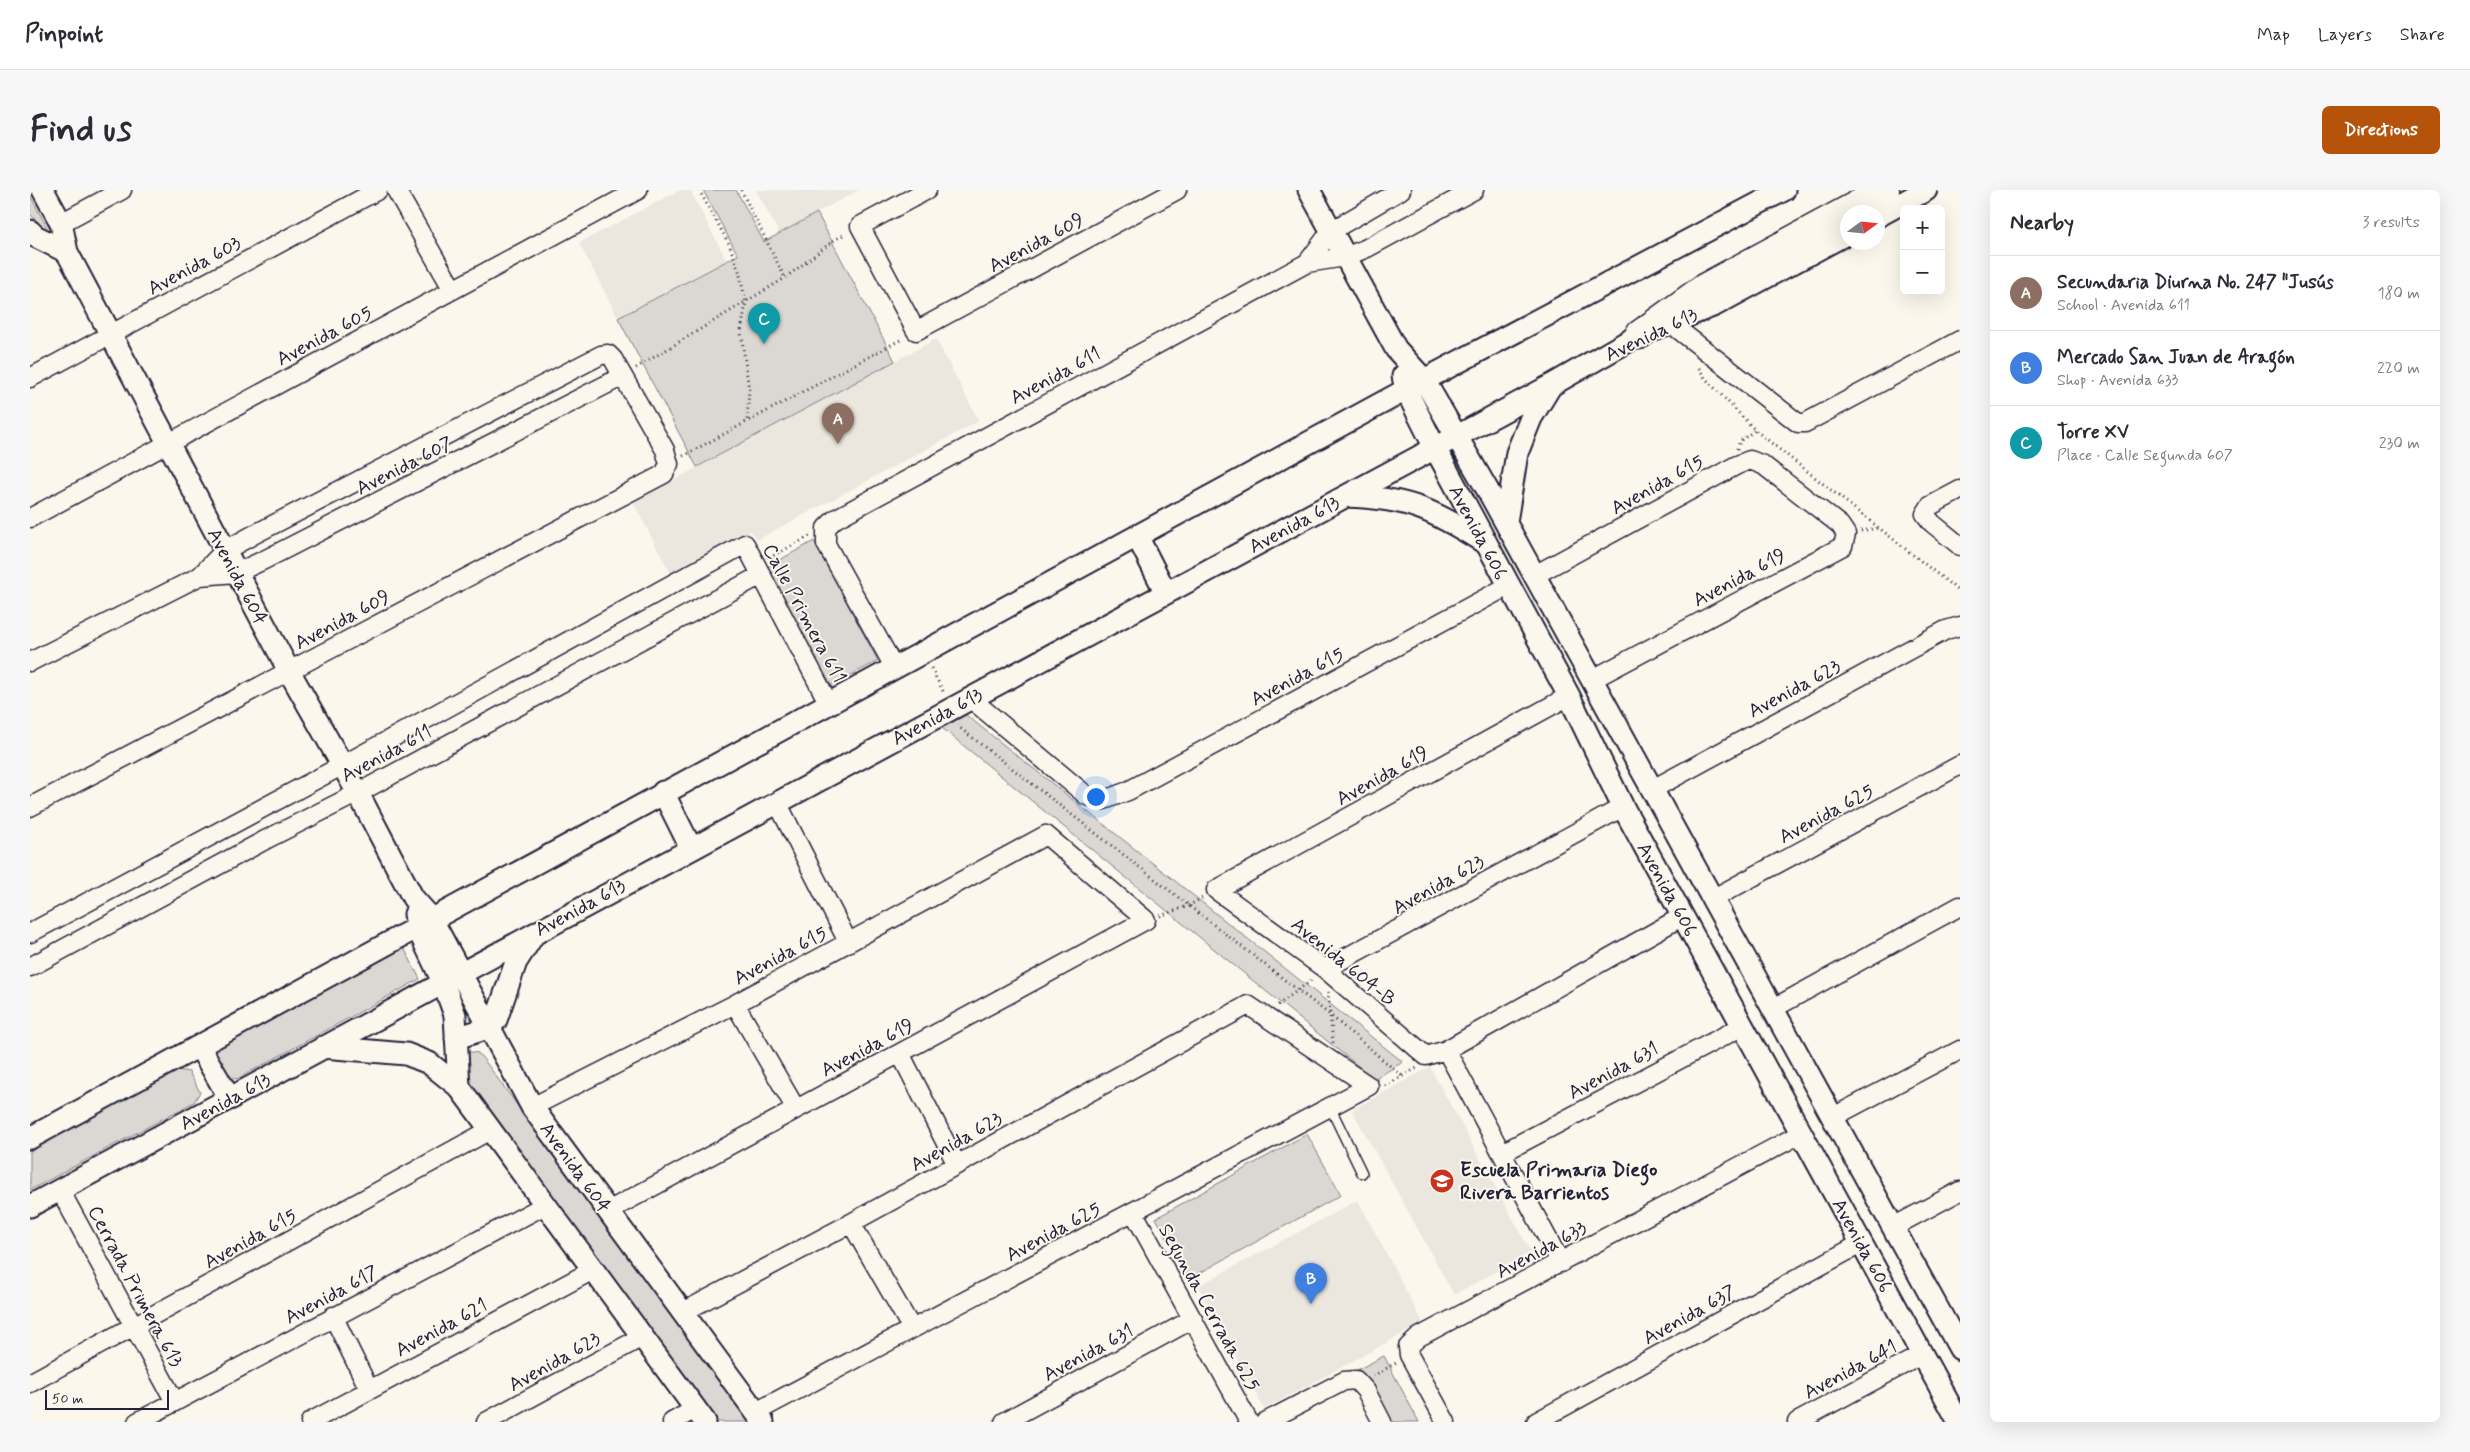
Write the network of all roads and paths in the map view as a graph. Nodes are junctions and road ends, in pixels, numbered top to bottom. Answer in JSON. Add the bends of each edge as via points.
{"nodes":[{"id":1,"x":43,"y":190,"type":"edge"},
{"id":2,"x":122,"y":190,"type":"edge"},
{"id":3,"x":378,"y":190,"type":"edge"},
{"id":4,"x":396,"y":190,"type":"edge"},
{"id":5,"x":638,"y":190,"type":"edge"},
{"id":6,"x":700,"y":190,"type":"edge"},
{"id":7,"x":741,"y":190,"type":"edge"},
{"id":8,"x":926,"y":190,"type":"edge"},
{"id":9,"x":1177,"y":190,"type":"edge"},
{"id":10,"x":1309,"y":190,"type":"edge"},
{"id":11,"x":1402,"y":190,"type":"edge"},
{"id":12,"x":1474,"y":190,"type":"edge"},
{"id":13,"x":1784,"y":190,"type":"edge"},
{"id":14,"x":1885,"y":190,"type":"edge"},
{"id":15,"x":1926,"y":190,"type":"edge"},
{"id":16,"x":1885,"y":212,"type":"edge"},
{"id":17,"x":61,"y":223,"type":"junction"},
{"id":18,"x":860,"y":226,"type":"junction"},
{"id":19,"x":1331,"y":231,"type":"junction"},
{"id":20,"x":32,"y":235,"type":"edge"},
{"id":21,"x":1840,"y":237,"type":"edge"},
{"id":22,"x":67,"y":252,"type":"junction"},
{"id":23,"x":1345,"y":257,"type":"junction"},
{"id":24,"x":1307,"y":263,"type":"junction"},
{"id":25,"x":785,"y":278,"type":"junction"},
{"id":26,"x":453,"y":290,"type":"junction"},
{"id":27,"x":746,"y":303,"type":"junction"},
{"id":28,"x":1670,"y":323,"type":"junction"},
{"id":29,"x":916,"y":331,"type":"junction"},
{"id":30,"x":109,"y":335,"type":"junction"},
{"id":31,"x":1639,"y":335,"type":"junction"},
{"id":32,"x":1960,"y":340,"type":"edge"},
{"id":33,"x":1695,"y":362,"type":"dead end"},
{"id":34,"x":623,"y":376,"type":"junction"},
{"id":35,"x":30,"y":378,"type":"edge"},
{"id":36,"x":1415,"y":385,"type":"junction"},
{"id":37,"x":1550,"y":386,"type":"junction"},
{"id":38,"x":747,"y":422,"type":"junction"},
{"id":39,"x":1456,"y":435,"type":"junction"},
{"id":40,"x":167,"y":444,"type":"junction"},
{"id":41,"x":1435,"y":448,"type":"junction"},
{"id":42,"x":1750,"y":460,"type":"joint"},
{"id":43,"x":669,"y":464,"type":"junction"},
{"id":44,"x":1960,"y":490,"type":"edge"},
{"id":45,"x":1346,"y":496,"type":"junction"},
{"id":46,"x":1495,"y":504,"type":"junction"},
{"id":47,"x":1472,"y":517,"type":"junction"},
{"id":48,"x":30,"y":518,"type":"edge"},
{"id":49,"x":1506,"y":522,"type":"junction"},
{"id":50,"x":826,"y":528,"type":"junction"},
{"id":51,"x":1137,"y":536,"type":"junction"},
{"id":52,"x":744,"y":544,"type":"joint"},
{"id":53,"x":1486,"y":544,"type":"junction"},
{"id":54,"x":1960,"y":546,"type":"edge"},
{"id":55,"x":224,"y":551,"type":"junction"},
{"id":56,"x":758,"y":570,"type":"junction"},
{"id":57,"x":236,"y":573,"type":"junction"},
{"id":58,"x":200,"y":576,"type":"junction"},
{"id":59,"x":1533,"y":576,"type":"junction"},
{"id":60,"x":1508,"y":586,"type":"junction"},
{"id":61,"x":1960,"y":592,"type":"edge"},
{"id":62,"x":1166,"y":593,"type":"junction"},
{"id":63,"x":1959,"y":626,"type":"edge"},
{"id":64,"x":922,"y":652,"type":"junction"},
{"id":65,"x":30,"y":662,"type":"edge"},
{"id":66,"x":894,"y":668,"type":"junction"},
{"id":67,"x":289,"y":671,"type":"junction"},
{"id":68,"x":1591,"y":680,"type":"junction"},
{"id":69,"x":1569,"y":696,"type":"junction"},
{"id":70,"x":828,"y":702,"type":"junction"},
{"id":71,"x":961,"y":703,"type":"junction"},
{"id":72,"x":342,"y":765,"type":"junction"},
{"id":73,"x":1960,"y":765,"type":"edge"},
{"id":74,"x":1651,"y":790,"type":"junction"},
{"id":75,"x":663,"y":792,"type":"junction"},
{"id":76,"x":358,"y":793,"type":"junction"},
{"id":77,"x":777,"y":802,"type":"junction"},
{"id":78,"x":30,"y":807,"type":"edge"},
{"id":79,"x":1623,"y":807,"type":"junction"},
{"id":80,"x":692,"y":848,"type":"junction"},
{"id":81,"x":1216,"y":890,"type":"junction"},
{"id":82,"x":1712,"y":899,"type":"junction"},
{"id":83,"x":1188,"y":906,"type":"junction"},
{"id":84,"x":1960,"y":906,"type":"edge"},
{"id":85,"x":1683,"y":916,"type":"junction"},
{"id":86,"x":1146,"y":920,"type":"junction"},
{"id":87,"x":424,"y":922,"type":"junction"},
{"id":88,"x":534,"y":932,"type":"junction"},
{"id":89,"x":30,"y":933,"type":"edge"},
{"id":90,"x":848,"y":942,"type":"junction"},
{"id":91,"x":1747,"y":962,"type":"junction"},
{"id":92,"x":30,"y":967,"type":"edge"},
{"id":93,"x":1326,"y":969,"type":"junction"},
{"id":94,"x":451,"y":977,"type":"junction"},
{"id":95,"x":1717,"y":978,"type":"junction"},
{"id":96,"x":1296,"y":991,"type":"junction"},
{"id":97,"x":735,"y":1004,"type":"junction"},
{"id":98,"x":1772,"y":1009,"type":"junction"},
{"id":99,"x":1330,"y":1015,"type":"junction"},
{"id":100,"x":1264,"y":1016,"type":"junction"},
{"id":101,"x":1743,"y":1026,"type":"junction"},
{"id":102,"x":488,"y":1028,"type":"junction"},
{"id":103,"x":456,"y":1038,"type":"junction"},
{"id":104,"x":199,"y":1046,"type":"junction"},
{"id":105,"x":323,"y":1047,"type":"junction"},
{"id":106,"x":1446,"y":1050,"type":"junction"},
{"id":107,"x":1960,"y":1050,"type":"edge"},
{"id":108,"x":900,"y":1053,"type":"junction"},
{"id":109,"x":1426,"y":1056,"type":"junction"},
{"id":110,"x":1335,"y":1064,"type":"junction"},
{"id":111,"x":1402,"y":1076,"type":"junction"},
{"id":112,"x":1369,"y":1086,"type":"junction"},
{"id":113,"x":459,"y":1087,"type":"junction"},
{"id":114,"x":230,"y":1098,"type":"junction"},
{"id":115,"x":532,"y":1107,"type":"junction"},
{"id":116,"x":1330,"y":1107,"type":"junction"},
{"id":117,"x":796,"y":1109,"type":"junction"},
{"id":118,"x":1833,"y":1117,"type":"junction"},
{"id":119,"x":490,"y":1130,"type":"junction"},
{"id":120,"x":1802,"y":1133,"type":"junction"},
{"id":121,"x":30,"y":1138,"type":"edge"},
{"id":122,"x":1502,"y":1153,"type":"junction"},
{"id":123,"x":957,"y":1165,"type":"junction"},
{"id":124,"x":1362,"y":1173,"type":"dead end"},
{"id":125,"x":60,"y":1190,"type":"junction"},
{"id":126,"x":1960,"y":1191,"type":"edge"},
{"id":127,"x":546,"y":1205,"type":"junction"},
{"id":128,"x":30,"y":1206,"type":"edge"},
{"id":129,"x":608,"y":1210,"type":"junction"},
{"id":130,"x":1134,"y":1213,"type":"junction"},
{"id":131,"x":851,"y":1223,"type":"junction"},
{"id":132,"x":1893,"y":1227,"type":"junction"},
{"id":133,"x":1862,"y":1243,"type":"junction"},
{"id":134,"x":1561,"y":1263,"type":"junction"},
{"id":135,"x":593,"y":1270,"type":"junction"},
{"id":136,"x":682,"y":1312,"type":"junction"},
{"id":137,"x":333,"y":1316,"type":"junction"},
{"id":138,"x":1193,"y":1319,"type":"junction"},
{"id":139,"x":133,"y":1327,"type":"junction"},
{"id":140,"x":912,"y":1329,"type":"junction"},
{"id":141,"x":642,"y":1337,"type":"junction"},
{"id":142,"x":1958,"y":1341,"type":"edge"},
{"id":143,"x":1409,"y":1351,"type":"junction"},
{"id":144,"x":1923,"y":1354,"type":"junction"},
{"id":145,"x":1357,"y":1381,"type":"junction"},
{"id":146,"x":30,"y":1383,"type":"edge"},
{"id":147,"x":369,"y":1389,"type":"junction"},
{"id":148,"x":175,"y":1402,"type":"junction"},
{"id":149,"x":700,"y":1416,"type":"edge"},
{"id":150,"x":760,"y":1417,"type":"edge"},
{"id":151,"x":137,"y":1422,"type":"edge"},
{"id":152,"x":310,"y":1422,"type":"edge"},
{"id":153,"x":486,"y":1422,"type":"edge"},
{"id":154,"x":672,"y":1422,"type":"edge"},
{"id":155,"x":1004,"y":1422,"type":"edge"},
{"id":156,"x":1249,"y":1422,"type":"edge"},
{"id":157,"x":1265,"y":1422,"type":"edge"},
{"id":158,"x":1382,"y":1422,"type":"edge"},
{"id":159,"x":1446,"y":1422,"type":"edge"},
{"id":160,"x":1536,"y":1422,"type":"edge"},
{"id":161,"x":1797,"y":1422,"type":"edge"},
{"id":162,"x":1959,"y":1422,"type":"edge"}],
"edges":[{"from":1,"to":17,"type":"street","name":"Avenida 604"},
{"from":2,"to":17,"type":"street"},
{"from":3,"to":30,"type":"street","name":"Avenida 603"},
{"from":4,"to":26,"type":"street"},
{"from":5,"to":26,"type":"street","name":"Avenida 605"},
{"from":6,"to":27,"type":"path","via":[[729,244]]},
{"from":7,"to":25,"type":"path"},
{"from":8,"to":18,"type":"street"},
{"from":9,"to":29,"type":"street","name":"Avenida 609"},
{"from":10,"to":19,"type":"street","name":"Avenida 606"},
{"from":11,"to":19,"type":"street","name":"Avenida 611"},
{"from":12,"to":23,"type":"street","name":"Avenida 611"},
{"from":13,"to":36,"type":"street"},
{"from":14,"to":31,"type":"highway","via":[[1704,288]]},
{"from":15,"to":16,"type":"street"},
{"from":17,"to":22,"type":"street","name":"Avenida 604"},
{"from":18,"to":25,"type":"path","via":[[833,241]]},
{"from":18,"to":29,"type":"street"},
{"from":19,"to":23,"type":"street","name":"Avenida 606"},
{"from":19,"to":24,"type":"street","name":"Avenida 611"},
{"from":20,"to":22,"type":"street"},
{"from":21,"to":28,"type":"street","name":"Avenida 613","via":[[1715,305]]},
{"from":22,"to":30,"type":"street","name":"Avenida 604"},
{"from":23,"to":24,"type":"street","name":"Avenida 611"},
{"from":23,"to":36,"type":"street","name":"Avenida 606"},
{"from":24,"to":50,"type":"street","name":"Avenida 611","via":[[835,519]]},
{"from":25,"to":27,"type":"path"},
{"from":26,"to":40,"type":"street","name":"Avenida 605"},
{"from":27,"to":34,"type":"path"},
{"from":27,"to":38,"type":"path","via":[[741,332],[749,390]]},
{"from":28,"to":31,"type":"street","name":"Avenida 613"},
{"from":28,"to":32,"type":"street","via":[[1798,423],[1805,424]]},
{"from":29,"to":38,"type":"path"},
{"from":30,"to":35,"type":"street","name":"Avenida 603"},
{"from":30,"to":40,"type":"street","name":"Avenida 604"},
{"from":31,"to":37,"type":"street","name":"Avenida 613"},
{"from":33,"to":61,"type":"path","via":[[1705,378],[1755,430]]},
{"from":34,"to":43,"type":"street","via":[[665,450]]},
{"from":34,"to":55,"type":"street","name":"Avenida 607","via":[[608,354],[600,355]]},
{"from":34,"to":57,"type":"street","name":"Avenida 607"},
{"from":36,"to":39,"type":"street","name":"Avenida 606"},
{"from":36,"to":41,"type":"street","name":"Avenida 606"},
{"from":36,"to":51,"type":"street"},
{"from":37,"to":39,"type":"street","name":"Avenida 613"},
{"from":37,"to":49,"type":"street","via":[[1530,418],[1517,453]]},
{"from":38,"to":43,"type":"path"},
{"from":39,"to":41,"type":"street","name":"Avenida 613"},
{"from":39,"to":46,"type":"street","name":"Avenida 606"},
{"from":40,"to":48,"type":"street","name":"Avenida 605"},
{"from":40,"to":55,"type":"street","name":"Avenida 604"},
{"from":41,"to":45,"type":"street","name":"Avenida 613"},
{"from":41,"to":47,"type":"street","name":"Avenida 606"},
{"from":42,"to":59,"type":"street","name":"Avenida 615"},
{"from":42,"to":68,"type":"street","name":"Avenida 619","via":[[1763,465],[1840,525],[1846,534],[1843,546]]},
{"from":43,"to":67,"type":"street","name":"Avenida 609","via":[[664,474]]},
{"from":44,"to":54,"type":"street","via":[[1930,506],[1925,514]]},
{"from":45,"to":53,"type":"street","via":[[1379,497],[1410,503],[1433,512]]},
{"from":45,"to":62,"type":"street","name":"Avenida 613"},
{"from":46,"to":47,"type":"street"},
{"from":46,"to":49,"type":"street","name":"Avenida 606"},
{"from":47,"to":53,"type":"street","name":"Avenida 606"},
{"from":49,"to":59,"type":"street","name":"Avenida 606"},
{"from":50,"to":56,"type":"path"},
{"from":50,"to":66,"type":"street","via":[[826,544]]},
{"from":51,"to":62,"type":"street"},
{"from":51,"to":64,"type":"street"},
{"from":52,"to":56,"type":"street","name":"Calle Primera 611"},
{"from":52,"to":72,"type":"street","name":"Avenida 611"},
{"from":53,"to":60,"type":"street","name":"Avenida 606"},
{"from":55,"to":57,"type":"street","name":"Avenida 604"},
{"from":55,"to":58,"type":"street","name":"Avenida 607"},
{"from":56,"to":70,"type":"street","name":"Calle Primera 611"},
{"from":56,"to":76,"type":"street","name":"Avenida 611"},
{"from":57,"to":58,"type":"street","name":"Avenida 607"},
{"from":57,"to":67,"type":"street","name":"Avenida 604"},
{"from":58,"to":65,"type":"street","name":"Avenida 607"},
{"from":59,"to":68,"type":"street","name":"Avenida 606"},
{"from":60,"to":69,"type":"street","name":"Avenida 606"},
{"from":60,"to":71,"type":"street","name":"Avenida 615","via":[[1128,792],[1104,800],[1087,796]]},
{"from":62,"to":71,"type":"street","name":"Avenida 613"},
{"from":63,"to":74,"type":"street","name":"Avenida 623","via":[[1946,630]]},
{"from":64,"to":66,"type":"street"},
{"from":64,"to":71,"type":"path"},
{"from":66,"to":70,"type":"street"},
{"from":67,"to":72,"type":"street","name":"Avenida 604"},
{"from":67,"to":78,"type":"street","name":"Avenida 609"},
{"from":68,"to":74,"type":"street","name":"Avenida 606"},
{"from":69,"to":79,"type":"street","name":"Avenida 606"},
{"from":69,"to":81,"type":"street","name":"Avenida 619"},
{"from":70,"to":75,"type":"street"},
{"from":71,"to":77,"type":"street","name":"Avenida 613"},
{"from":71,"to":83,"type":"path","via":[[960,728]]},
{"from":72,"to":76,"type":"street","name":"Avenida 604"},
{"from":72,"to":89,"type":"street","name":"Avenida 611"},
{"from":73,"to":82,"type":"street","name":"Avenida 625"},
{"from":74,"to":82,"type":"street","name":"Avenida 606"},
{"from":75,"to":80,"type":"street"},
{"from":75,"to":87,"type":"street"},
{"from":76,"to":87,"type":"street","name":"Avenida 604"},
{"from":76,"to":92,"type":"street","name":"Avenida 611"},
{"from":77,"to":80,"type":"street","name":"Avenida 613"},
{"from":77,"to":90,"type":"street"},
{"from":79,"to":85,"type":"street","name":"Avenida 606"},
{"from":79,"to":93,"type":"street","name":"Avenida 623"},
{"from":80,"to":88,"type":"street","name":"Avenida 613"},
{"from":81,"to":83,"type":"path"},
{"from":81,"to":93,"type":"street","name":"Avenida 604-B"},
{"from":82,"to":91,"type":"street","name":"Avenida 606"},
{"from":83,"to":86,"type":"path"},
{"from":83,"to":96,"type":"path"},
{"from":84,"to":98,"type":"street"},
{"from":85,"to":95,"type":"street","name":"Avenida 606"},
{"from":85,"to":106,"type":"street"},
{"from":86,"to":90,"type":"street","name":"Avenida 615","via":[[1046,835]]},
{"from":86,"to":108,"type":"street","name":"Avenida 619"},
{"from":87,"to":94,"type":"street","name":"Avenida 604"},
{"from":87,"to":104,"type":"street"},
{"from":88,"to":94,"type":"street","name":"Avenida 613"},
{"from":88,"to":102,"type":"street","via":[[516,962],[496,1020]]},
{"from":90,"to":97,"type":"street","name":"Avenida 615"},
{"from":91,"to":95,"type":"street"},
{"from":91,"to":98,"type":"street","name":"Avenida 606"},
{"from":93,"to":96,"type":"path"},
{"from":93,"to":99,"type":"path"},
{"from":93,"to":109,"type":"street","name":"Avenida 604-B"},
{"from":94,"to":102,"type":"street","name":"Avenida 604"},
{"from":94,"to":103,"type":"street","name":"Avenida 604"},
{"from":94,"to":105,"type":"street","name":"Avenida 613"},
{"from":95,"to":101,"type":"street","name":"Avenida 606"},
{"from":96,"to":99,"type":"path"},
{"from":96,"to":100,"type":"path"},
{"from":97,"to":115,"type":"street","name":"Avenida 615"},
{"from":97,"to":117,"type":"street"},
{"from":98,"to":118,"type":"street","name":"Avenida 606"},
{"from":99,"to":110,"type":"path"},
{"from":99,"to":111,"type":"path"},
{"from":100,"to":110,"type":"street"},
{"from":100,"to":123,"type":"street","name":"Avenida 623","via":[[1248,1005]]},
{"from":101,"to":120,"type":"street","name":"Avenida 606"},
{"from":101,"to":122,"type":"street","name":"Avenida 631"},
{"from":102,"to":103,"type":"street"},
{"from":102,"to":115,"type":"street","name":"Avenida 604"},
{"from":103,"to":113,"type":"street","name":"Avenida 604"},
{"from":104,"to":114,"type":"street"},
{"from":104,"to":121,"type":"street"},
{"from":105,"to":113,"type":"street","via":[[406,1054],[429,1063]]},
{"from":105,"to":114,"type":"street","name":"Avenida 613"},
{"from":106,"to":109,"type":"street"},
{"from":106,"to":122,"type":"street"},
{"from":107,"to":118,"type":"street"},
{"from":108,"to":117,"type":"street","name":"Avenida 619"},
{"from":108,"to":123,"type":"street"},
{"from":109,"to":111,"type":"path","via":[[1421,1066]]},
{"from":110,"to":112,"type":"street"},
{"from":111,"to":112,"type":"path","via":[[1383,1087]]},
{"from":112,"to":116,"type":"street","name":"Avenida 625"},
{"from":113,"to":119,"type":"street"},
{"from":114,"to":125,"type":"street","name":"Avenida 613"},
{"from":115,"to":129,"type":"street","name":"Avenida 604"},
{"from":116,"to":124,"type":"lane"},
{"from":116,"to":130,"type":"street","name":"Avenida 625"},
{"from":117,"to":129,"type":"street","name":"Avenida 619"},
{"from":118,"to":132,"type":"street","name":"Avenida 606"},
{"from":119,"to":127,"type":"street"},
{"from":119,"to":139,"type":"street","name":"Avenida 615"},
{"from":120,"to":133,"type":"street","name":"Avenida 606"},
{"from":120,"to":134,"type":"street","name":"Avenida 633"},
{"from":122,"to":134,"type":"street"},
{"from":123,"to":131,"type":"street","name":"Avenida 623"},
{"from":125,"to":128,"type":"street","name":"Avenida 613"},
{"from":125,"to":139,"type":"street","name":"Cerrada Primera 613"},
{"from":126,"to":132,"type":"street"},
{"from":127,"to":135,"type":"street"},
{"from":127,"to":137,"type":"street","name":"Avenida 617"},
{"from":129,"to":136,"type":"street","name":"Avenida 604"},
{"from":130,"to":138,"type":"street","name":"Segunda Cerrada 625"},
{"from":130,"to":140,"type":"street","name":"Avenida 625"},
{"from":131,"to":136,"type":"street","name":"Avenida 623"},
{"from":131,"to":140,"type":"street"},
{"from":132,"to":142,"type":"street","name":"Avenida 606"},
{"from":133,"to":144,"type":"street","name":"Avenida 606"},
{"from":133,"to":160,"type":"street","name":"Avenida 637"},
{"from":134,"to":143,"type":"street","name":"Avenida 633","via":[[1419,1337]]},
{"from":135,"to":141,"type":"street"},
{"from":135,"to":147,"type":"street","name":"Avenida 621"},
{"from":136,"to":150,"type":"street","name":"Avenida 604"},
{"from":137,"to":147,"type":"street"},
{"from":137,"to":148,"type":"street","name":"Avenida 617"},
{"from":138,"to":155,"type":"street","name":"Avenida 631"},
{"from":138,"to":156,"type":"street","name":"Segunda Cerrada 625"},
{"from":139,"to":146,"type":"street","name":"Avenida 615"},
{"from":139,"to":148,"type":"street","name":"Cerrada Primera 613"},
{"from":140,"to":150,"type":"street","name":"Avenida 625"},
{"from":141,"to":149,"type":"street"},
{"from":141,"to":153,"type":"street","name":"Avenida 623"},
{"from":143,"to":145,"type":"path"},
{"from":143,"to":159,"type":"street"},
{"from":144,"to":161,"type":"street","name":"Avenida 641"},
{"from":144,"to":162,"type":"street","name":"Avenida 606"},
{"from":145,"to":157,"type":"street","via":[[1344,1381]]},
{"from":145,"to":158,"type":"street"},
{"from":147,"to":152,"type":"street","name":"Avenida 621"},
{"from":148,"to":151,"type":"street","name":"Avenida 617"},
{"from":149,"to":154,"type":"street"}]}
